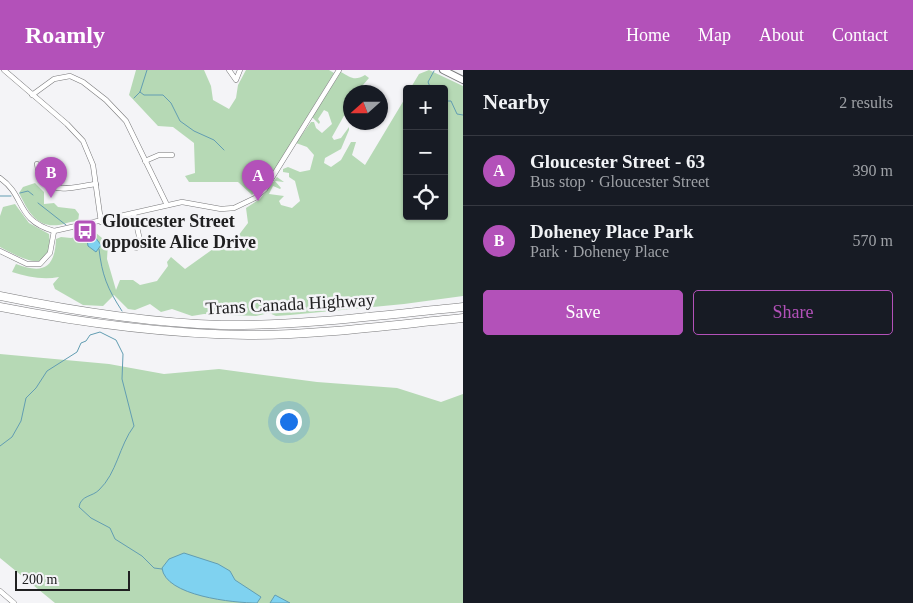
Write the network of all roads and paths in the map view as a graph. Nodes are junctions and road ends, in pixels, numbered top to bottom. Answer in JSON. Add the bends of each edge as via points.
{"nodes":[{"id":1,"x":4,"y":70,"type":"edge"},
{"id":2,"x":229,"y":70,"type":"edge"},
{"id":3,"x":240,"y":70,"type":"edge"},
{"id":4,"x":339,"y":70,"type":"edge"},
{"id":5,"x":443,"y":70,"type":"edge"},
{"id":6,"x":463,"y":80,"type":"edge"},
{"id":7,"x":32,"y":95,"type":"junction"},
{"id":8,"x":172,"y":155,"type":"dead end"},
{"id":9,"x":145,"y":161,"type":"junction"},
{"id":10,"x":37,"y":164,"type":"dead end"},
{"id":11,"x":0,"y":178,"type":"edge"},
{"id":12,"x":96,"y":184,"type":"junction"},
{"id":13,"x":167,"y":205,"type":"junction"},
{"id":14,"x":134,"y":214,"type":"junction"},
{"id":15,"x":101,"y":222,"type":"junction"},
{"id":16,"x":54,"y":231,"type":"junction"},
{"id":17,"x":136,"y":248,"type":"dead end"},
{"id":18,"x":0,"y":250,"type":"edge"},
{"id":19,"x":0,"y":296,"type":"edge"},
{"id":20,"x":0,"y":307,"type":"edge"},
{"id":21,"x":463,"y":307,"type":"edge"},
{"id":22,"x":463,"y":318,"type":"edge"},
{"id":23,"x":0,"y":591,"type":"edge"},
{"id":24,"x":14,"y":603,"type":"edge"}],
"edges":[{"from":1,"to":7,"type":"street"},
{"from":2,"to":3,"type":"street","via":[[236,80]]},
{"from":4,"to":13,"type":"street","via":[[273,177],[255,198],[227,209],[188,202]]},
{"from":5,"to":6,"type":"street"},
{"from":7,"to":9,"type":"street","via":[[59,78],[70,76],[78,79],[121,115]]},
{"from":7,"to":12,"type":"street","via":[[83,141],[93,165]]},
{"from":8,"to":9,"type":"street","via":[[159,155]]},
{"from":9,"to":13,"type":"street"},
{"from":10,"to":12,"type":"street","via":[[42,181],[49,187]]},
{"from":11,"to":16,"type":"street","via":[[10,186],[26,215],[38,225]]},
{"from":12,"to":15,"type":"street"},
{"from":13,"to":14,"type":"street"},
{"from":14,"to":15,"type":"street"},
{"from":14,"to":17,"type":"street","via":[[139,236]]},
{"from":15,"to":16,"type":"street"},
{"from":16,"to":18,"type":"street","via":[[50,253],[40,264],[27,264]]},
{"from":19,"to":21,"type":"highway","name":"Trans Canada Highway","via":[[124,318],[221,325],[311,321]]},
{"from":20,"to":22,"type":"highway","name":"Trans Canada Highway","via":[[105,326],[187,334],[250,335]]},
{"from":23,"to":24,"type":"street"}]}
